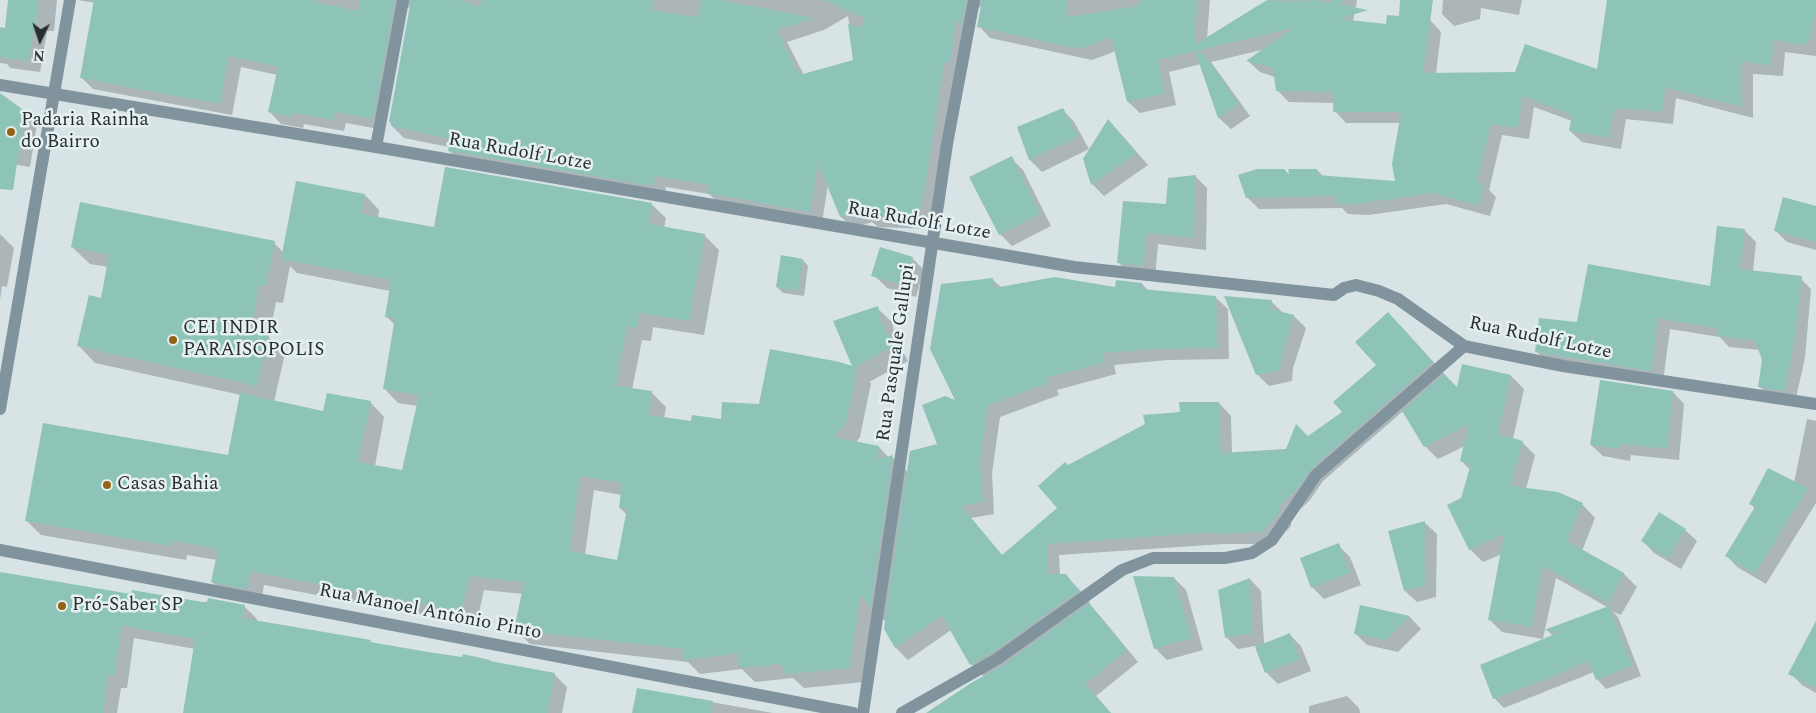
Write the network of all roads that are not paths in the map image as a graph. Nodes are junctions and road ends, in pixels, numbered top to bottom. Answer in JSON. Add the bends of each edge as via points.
{"nodes":[{"id":1,"x":70,"y":0,"type":"edge"},
{"id":2,"x":403,"y":0,"type":"edge"},
{"id":3,"x":974,"y":0,"type":"edge"},
{"id":4,"x":0,"y":85,"type":"edge"},
{"id":5,"x":53,"y":94,"type":"junction"},
{"id":6,"x":376,"y":147,"type":"junction"},
{"id":7,"x":931,"y":243,"type":"junction"},
{"id":8,"x":1464,"y":346,"type":"junction"},
{"id":9,"x":1816,"y":404,"type":"edge"},
{"id":10,"x":0,"y":409,"type":"edge"},
{"id":11,"x":0,"y":550,"type":"edge"},
{"id":12,"x":853,"y":713,"type":"edge"},
{"id":13,"x":863,"y":713,"type":"edge"},
{"id":14,"x":902,"y":713,"type":"edge"}],
"edges":[{"from":1,"to":5,"type":"street"},
{"from":2,"to":6,"type":"street"},
{"from":3,"to":7,"type":"street","name":"Rua Pasquale Gallupi"},
{"from":4,"to":5,"type":"street","name":"Rua Rudolf Lotze"},
{"from":5,"to":6,"type":"street","name":"Rua Rudolf Lotze"},
{"from":5,"to":10,"type":"street"},
{"from":6,"to":7,"type":"street","name":"Rua Rudolf Lotze"},
{"from":7,"to":8,"type":"street","name":"Rua Rudolf Lotze","via":[[1074,267],[1295,292],[1334,295],[1356,284],[1398,299]]},
{"from":7,"to":13,"type":"street","name":"Rua Pasquale Gallupi"},
{"from":8,"to":9,"type":"street","name":"Rua Rudolf Lotze","via":[[1563,366]]},
{"from":8,"to":14,"type":"street","via":[[1316,475],[1272,540],[1252,553],[1225,558],[1153,558],[1122,570],[997,659]]},
{"from":11,"to":12,"type":"street","name":"Rua Manoel Antônio Pinto"}]}
